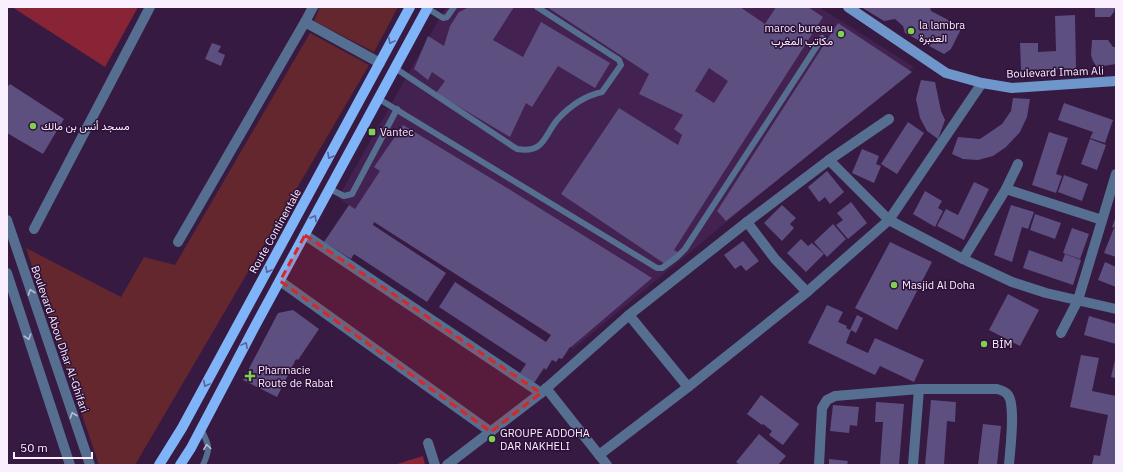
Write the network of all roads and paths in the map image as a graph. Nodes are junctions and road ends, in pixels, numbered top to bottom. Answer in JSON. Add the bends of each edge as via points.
{"nodes":[{"id":1,"x":150,"y":7,"type":"edge"},
{"id":2,"x":313,"y":7,"type":"edge"},
{"id":3,"x":410,"y":7,"type":"edge"},
{"id":4,"x":454,"y":7,"type":"edge"},
{"id":5,"x":537,"y":7,"type":"edge"},
{"id":6,"x":848,"y":7,"type":"edge"},
{"id":7,"x":427,"y":8,"type":"edge"},
{"id":8,"x":305,"y":22,"type":"junction"},
{"id":9,"x":822,"y":38,"type":"dead end"},
{"id":10,"x":380,"y":63,"type":"junction"},
{"id":11,"x":395,"y":68,"type":"junction"},
{"id":12,"x":1116,"y":81,"type":"edge"},
{"id":13,"x":982,"y":83,"type":"junction"},
{"id":14,"x":378,"y":98,"type":"junction"},
{"id":15,"x":397,"y":110,"type":"junction"},
{"id":16,"x":889,"y":119,"type":"dead end"},
{"id":17,"x":829,"y":160,"type":"junction"},
{"id":18,"x":1018,"y":164,"type":"dead end"},
{"id":19,"x":1115,"y":181,"type":"edge"},
{"id":20,"x":330,"y":189,"type":"junction"},
{"id":21,"x":1006,"y":189,"type":"junction"},
{"id":22,"x":7,"y":220,"type":"edge"},
{"id":23,"x":889,"y":220,"type":"junction"},
{"id":24,"x":1102,"y":220,"type":"junction"},
{"id":25,"x":747,"y":222,"type":"junction"},
{"id":26,"x":34,"y":229,"type":"dead end"},
{"id":27,"x":304,"y":235,"type":"junction"},
{"id":28,"x":178,"y":242,"type":"dead end"},
{"id":29,"x":962,"y":258,"type":"junction"},
{"id":30,"x":7,"y":273,"type":"edge"},
{"id":31,"x":280,"y":280,"type":"junction"},
{"id":32,"x":807,"y":292,"type":"junction"},
{"id":33,"x":1078,"y":300,"type":"junction"},
{"id":34,"x":1116,"y":309,"type":"edge"},
{"id":35,"x":629,"y":315,"type":"junction"},
{"id":36,"x":1060,"y":333,"type":"dead end"},
{"id":37,"x":688,"y":387,"type":"junction"},
{"id":38,"x":919,"y":389,"type":"junction"},
{"id":39,"x":544,"y":390,"type":"junction"},
{"id":40,"x":201,"y":429,"type":"junction"},
{"id":41,"x":491,"y":432,"type":"junction"},
{"id":42,"x":428,"y":443,"type":"dead end"},
{"id":43,"x":599,"y":455,"type":"junction"},
{"id":44,"x":70,"y":465,"type":"edge"},
{"id":45,"x":90,"y":465,"type":"edge"},
{"id":46,"x":159,"y":465,"type":"edge"},
{"id":47,"x":180,"y":465,"type":"edge"},
{"id":48,"x":203,"y":465,"type":"edge"},
{"id":49,"x":436,"y":465,"type":"edge"},
{"id":50,"x":447,"y":465,"type":"edge"},
{"id":51,"x":607,"y":465,"type":"edge"},
{"id":52,"x":819,"y":465,"type":"edge"},
{"id":53,"x":913,"y":465,"type":"edge"},
{"id":54,"x":1009,"y":465,"type":"edge"}],
"edges":[{"from":1,"to":26,"type":"street"},
{"from":2,"to":8,"type":"street"},
{"from":3,"to":10,"type":"main road","name":"Route Continentale","one_way":true},
{"from":4,"to":7,"type":"lane","via":[[447,17],[443,18]]},
{"from":5,"to":11,"type":"lane","via":[[619,60],[621,65],[602,92],[579,100],[557,120],[548,137],[535,149],[517,149]]},
{"from":6,"to":13,"type":"street","name":"Boulevard Imam Ali","via":[[946,73]]},
{"from":7,"to":11,"type":"main road"},
{"from":8,"to":10,"type":"street"},
{"from":8,"to":28,"type":"street"},
{"from":9,"to":15,"type":"lane","via":[[685,249],[662,268],[656,268]]},
{"from":10,"to":46,"type":"main road","name":"Route Continentale","one_way":true,"via":[[182,428]]},
{"from":11,"to":14,"type":"main road"},
{"from":12,"to":13,"type":"street","name":"Boulevard Imam Ali","via":[[1012,88]]},
{"from":13,"to":23,"type":"street"},
{"from":14,"to":15,"type":"lane"},
{"from":14,"to":20,"type":"main road"},
{"from":15,"to":20,"type":"lane","via":[[352,194],[344,196]]},
{"from":16,"to":17,"type":"street"},
{"from":17,"to":23,"type":"street"},
{"from":17,"to":25,"type":"street"},
{"from":18,"to":21,"type":"street"},
{"from":19,"to":24,"type":"street"},
{"from":27,"to":20,"type":"main road","one_way":true},
{"from":21,"to":24,"type":"street"},
{"from":21,"to":29,"type":"street"},
{"from":45,"to":22,"type":"street","name":"Boulevard Abou Dhar Al-Ghifari","one_way":true},
{"from":23,"to":29,"type":"street"},
{"from":23,"to":32,"type":"street"},
{"from":24,"to":33,"type":"street"},
{"from":25,"to":32,"type":"street","via":[[775,259]]},
{"from":25,"to":35,"type":"street"},
{"from":27,"to":31,"type":"main road"},
{"from":27,"to":39,"type":"street"},
{"from":29,"to":33,"type":"street","via":[[1012,282]]},
{"from":30,"to":44,"type":"street","one_way":true},
{"from":40,"to":31,"type":"main road","one_way":true},
{"from":31,"to":41,"type":"street"},
{"from":32,"to":37,"type":"street"},
{"from":33,"to":34,"type":"street"},
{"from":33,"to":36,"type":"street"},
{"from":35,"to":37,"type":"street"},
{"from":35,"to":39,"type":"street"},
{"from":37,"to":43,"type":"street"},
{"from":38,"to":52,"type":"street","via":[[835,396],[827,400],[822,408]]},
{"from":38,"to":53,"type":"street"},
{"from":38,"to":54,"type":"street","via":[[997,389],[1005,392],[1012,407]]},
{"from":39,"to":41,"type":"street"},
{"from":39,"to":43,"type":"street"},
{"from":40,"to":47,"type":"main road"},
{"from":48,"to":40,"type":"lane","one_way":true,"via":[[209,448]]},
{"from":41,"to":50,"type":"street"},
{"from":42,"to":49,"type":"street"},
{"from":43,"to":51,"type":"street"}]}
